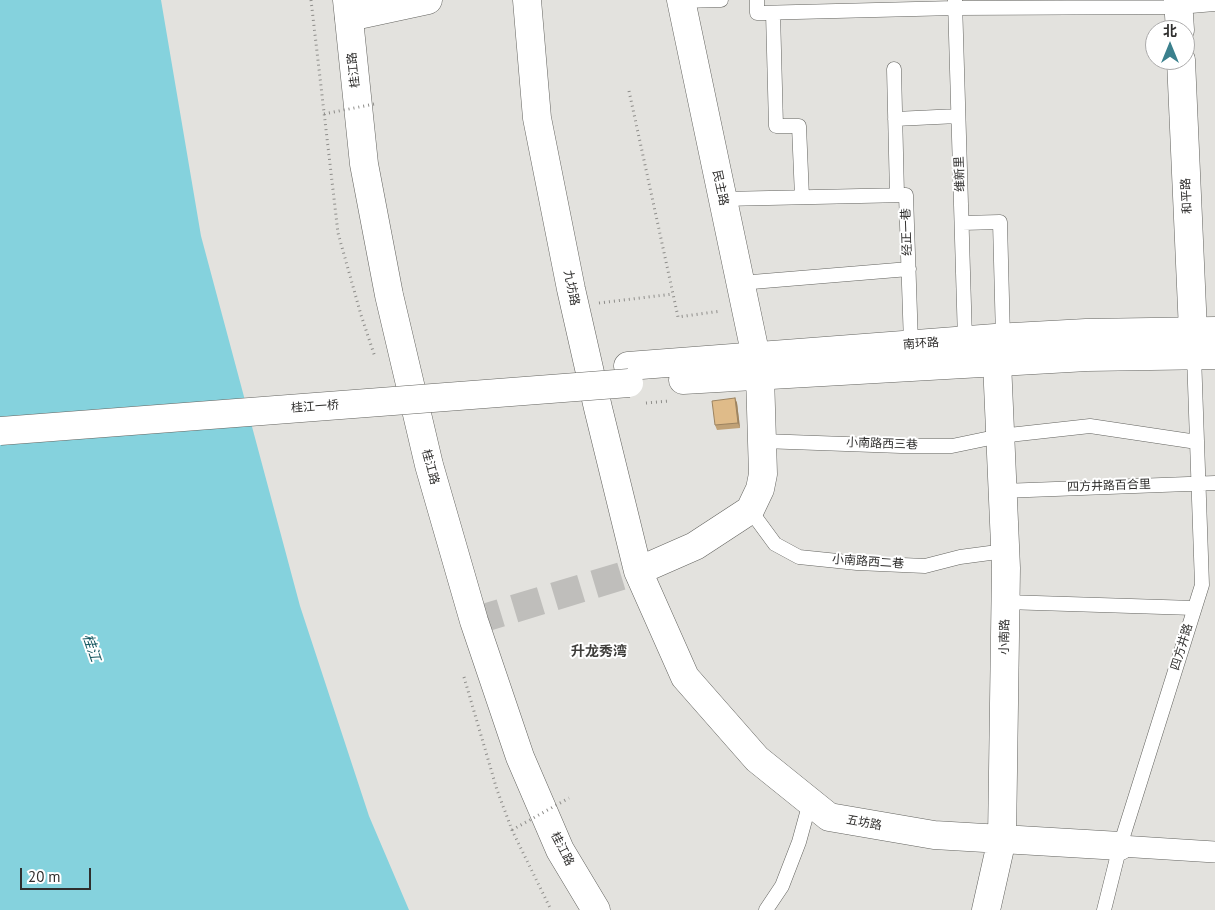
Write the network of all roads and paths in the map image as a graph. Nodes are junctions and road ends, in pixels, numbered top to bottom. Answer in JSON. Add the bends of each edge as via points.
{"nodes":[{"id":1,"x":311,"y":0,"type":"edge"},
{"id":2,"x":428,"y":0,"type":"edge"},
{"id":3,"x":528,"y":0,"type":"edge"},
{"id":4,"x":681,"y":0,"type":"edge"},
{"id":5,"x":721,"y":0,"type":"edge"},
{"id":6,"x":757,"y":0,"type":"edge"},
{"id":7,"x":955,"y":4,"type":"edge"},
{"id":8,"x":1215,"y":4,"type":"edge"},
{"id":9,"x":348,"y":9,"type":"edge"},
{"id":10,"x":1179,"y":12,"type":"edge"},
{"id":11,"x":773,"y":13,"type":"junction"},
{"id":12,"x":894,"y":69,"type":"dead end"},
{"id":13,"x":1182,"y":70,"type":"edge"},
{"id":14,"x":630,"y":91,"type":"dead end"},
{"id":15,"x":374,"y":104,"type":"dead end"},
{"id":16,"x":324,"y":114,"type":"junction"},
{"id":17,"x":958,"y":116,"type":"junction"},
{"id":18,"x":895,"y":119,"type":"junction"},
{"id":19,"x":896,"y":196,"type":"junction"},
{"id":20,"x":802,"y":198,"type":"junction"},
{"id":21,"x":723,"y":199,"type":"junction"},
{"id":22,"x":962,"y":223,"type":"junction"},
{"id":23,"x":909,"y":269,"type":"junction"},
{"id":24,"x":673,"y":294,"type":"junction"},
{"id":25,"x":743,"y":296,"type":"junction"},
{"id":26,"x":575,"y":306,"type":"junction"},
{"id":27,"x":965,"y":340,"type":"junction"},
{"id":28,"x":1204,"y":343,"type":"edge"},
{"id":29,"x":911,"y":344,"type":"junction"},
{"id":30,"x":1000,"y":350,"type":"junction"},
{"id":31,"x":758,"y":366,"type":"junction"},
{"id":32,"x":628,"y":374,"type":"junction"},
{"id":33,"x":384,"y":384,"type":"junction"},
{"id":34,"x":0,"y":413,"type":"edge"},
{"id":35,"x":0,"y":431,"type":"edge"},
{"id":36,"x":1000,"y":436,"type":"junction"},
{"id":37,"x":762,"y":441,"type":"junction"},
{"id":38,"x":1197,"y":442,"type":"junction"},
{"id":39,"x":1198,"y":483,"type":"junction"},
{"id":40,"x":1215,"y":483,"type":"edge"},
{"id":41,"x":1002,"y":490,"type":"junction"},
{"id":42,"x":750,"y":510,"type":"junction"},
{"id":43,"x":1005,"y":551,"type":"junction"},
{"id":44,"x":638,"y":572,"type":"junction"},
{"id":45,"x":1005,"y":602,"type":"junction"},
{"id":46,"x":1194,"y":608,"type":"junction"},
{"id":47,"x":569,"y":798,"type":"dead end"},
{"id":48,"x":810,"y":802,"type":"junction"},
{"id":49,"x":512,"y":830,"type":"dead end"},
{"id":50,"x":1002,"y":839,"type":"junction"},
{"id":51,"x":1120,"y":846,"type":"junction"},
{"id":52,"x":1215,"y":852,"type":"edge"},
{"id":53,"x":596,"y":910,"type":"edge"},
{"id":54,"x":766,"y":910,"type":"edge"},
{"id":55,"x":986,"y":910,"type":"edge"},
{"id":56,"x":1104,"y":910,"type":"edge"}],
"edges":[{"from":1,"to":16,"type":"path"},
{"from":2,"to":9,"type":"street"},
{"from":3,"to":26,"type":"street","name":"九坊路","via":[[537,118]]},
{"from":4,"to":5,"type":"lane"},
{"from":4,"to":21,"type":"street","name":"民主路"},
{"from":6,"to":11,"type":"lane","via":[[757,13]]},
{"from":7,"to":10,"type":"lane"},
{"from":7,"to":11,"type":"lane"},
{"from":7,"to":17,"type":"lane","name":"维新里"},
{"from":8,"to":10,"type":"lane"},
{"from":9,"to":53,"type":"street","name":"桂江路","via":[[364,164],[389,295],[429,465],[474,621],[520,757],[560,850]]},
{"from":11,"to":20,"type":"lane","via":[[776,126],[799,126]]},
{"from":12,"to":18,"type":"lane","name":"经正一巷"},
{"from":13,"to":28,"type":"street","name":"和平路"},
{"from":14,"to":24,"type":"path"},
{"from":15,"to":16,"type":"path","bridge":true},
{"from":16,"to":33,"type":"path","via":[[338,233]]},
{"from":17,"to":18,"type":"lane"},
{"from":17,"to":22,"type":"lane","name":"维新里"},
{"from":18,"to":19,"type":"lane","name":"经正一巷"},
{"from":19,"to":20,"type":"lane"},
{"from":19,"to":23,"type":"lane","name":"经正一巷","via":[[906,195]]},
{"from":20,"to":21,"type":"lane"},
{"from":21,"to":25,"type":"street","name":"民主路"},
{"from":22,"to":27,"type":"lane","name":"维新里"},
{"from":22,"to":30,"type":"lane","via":[[1000,222]]},
{"from":23,"to":25,"type":"lane"},
{"from":23,"to":29,"type":"lane","name":"经正一巷"},
{"from":24,"to":25,"type":"path","via":[[678,317]]},
{"from":24,"to":26,"type":"path"},
{"from":25,"to":31,"type":"street","name":"民主路"},
{"from":26,"to":44,"type":"street","name":"九坊路"},
{"from":27,"to":29,"type":"street","name":"南环路"},
{"from":27,"to":30,"type":"street","name":"南环路"},
{"from":28,"to":30,"type":"street","name":"南环路","via":[[1087,357]]},
{"from":28,"to":38,"type":"lane","name":"四方井路"},
{"from":29,"to":31,"type":"street","name":"南环路"},
{"from":30,"to":31,"type":"street","name":"南环路"},
{"from":30,"to":36,"type":"street","name":"小南路"},
{"from":31,"to":32,"type":"street","name":"南环路"},
{"from":31,"to":37,"type":"street","name":"民主路"},
{"from":32,"to":33,"type":"street","name":"桂江一桥"},
{"from":32,"to":35,"type":"street","name":"桂江一桥","bridge":true},
{"from":33,"to":34,"type":"street","name":"桂江一桥"},
{"from":36,"to":37,"type":"lane","name":"小南路西三巷","via":[[952,446]]},
{"from":36,"to":38,"type":"lane","via":[[1090,426]]},
{"from":36,"to":41,"type":"street","name":"小南路"},
{"from":37,"to":42,"type":"street","name":"民主路","via":[[763,474]]},
{"from":38,"to":39,"type":"lane","name":"四方井路"},
{"from":39,"to":40,"type":"lane","name":"四方井路百合里"},
{"from":39,"to":41,"type":"lane","name":"四方井路百合里"},
{"from":39,"to":46,"type":"lane","name":"四方井路","via":[[1202,585]]},
{"from":41,"to":43,"type":"street","name":"小南路"},
{"from":42,"to":43,"type":"lane","name":"小南路西二巷","via":[[776,544],[799,556],[925,566],[960,556]]},
{"from":42,"to":44,"type":"street","via":[[695,546]]},
{"from":43,"to":45,"type":"street","name":"小南路"},
{"from":44,"to":48,"type":"street","name":"五坊路","via":[[684,677],[757,759]]},
{"from":45,"to":46,"type":"lane"},
{"from":45,"to":50,"type":"street","name":"小南路"},
{"from":46,"to":51,"type":"lane","name":"四方井路"},
{"from":47,"to":49,"type":"path","bridge":true},
{"from":48,"to":50,"type":"street","name":"五坊路","via":[[829,817],[934,835]]},
{"from":48,"to":54,"type":"lane","via":[[782,886]]},
{"from":50,"to":51,"type":"street","name":"五坊路"},
{"from":50,"to":55,"type":"street","name":"小南路"},
{"from":51,"to":52,"type":"street","name":"五坊路"},
{"from":51,"to":56,"type":"lane","name":"四方井路"}]}
